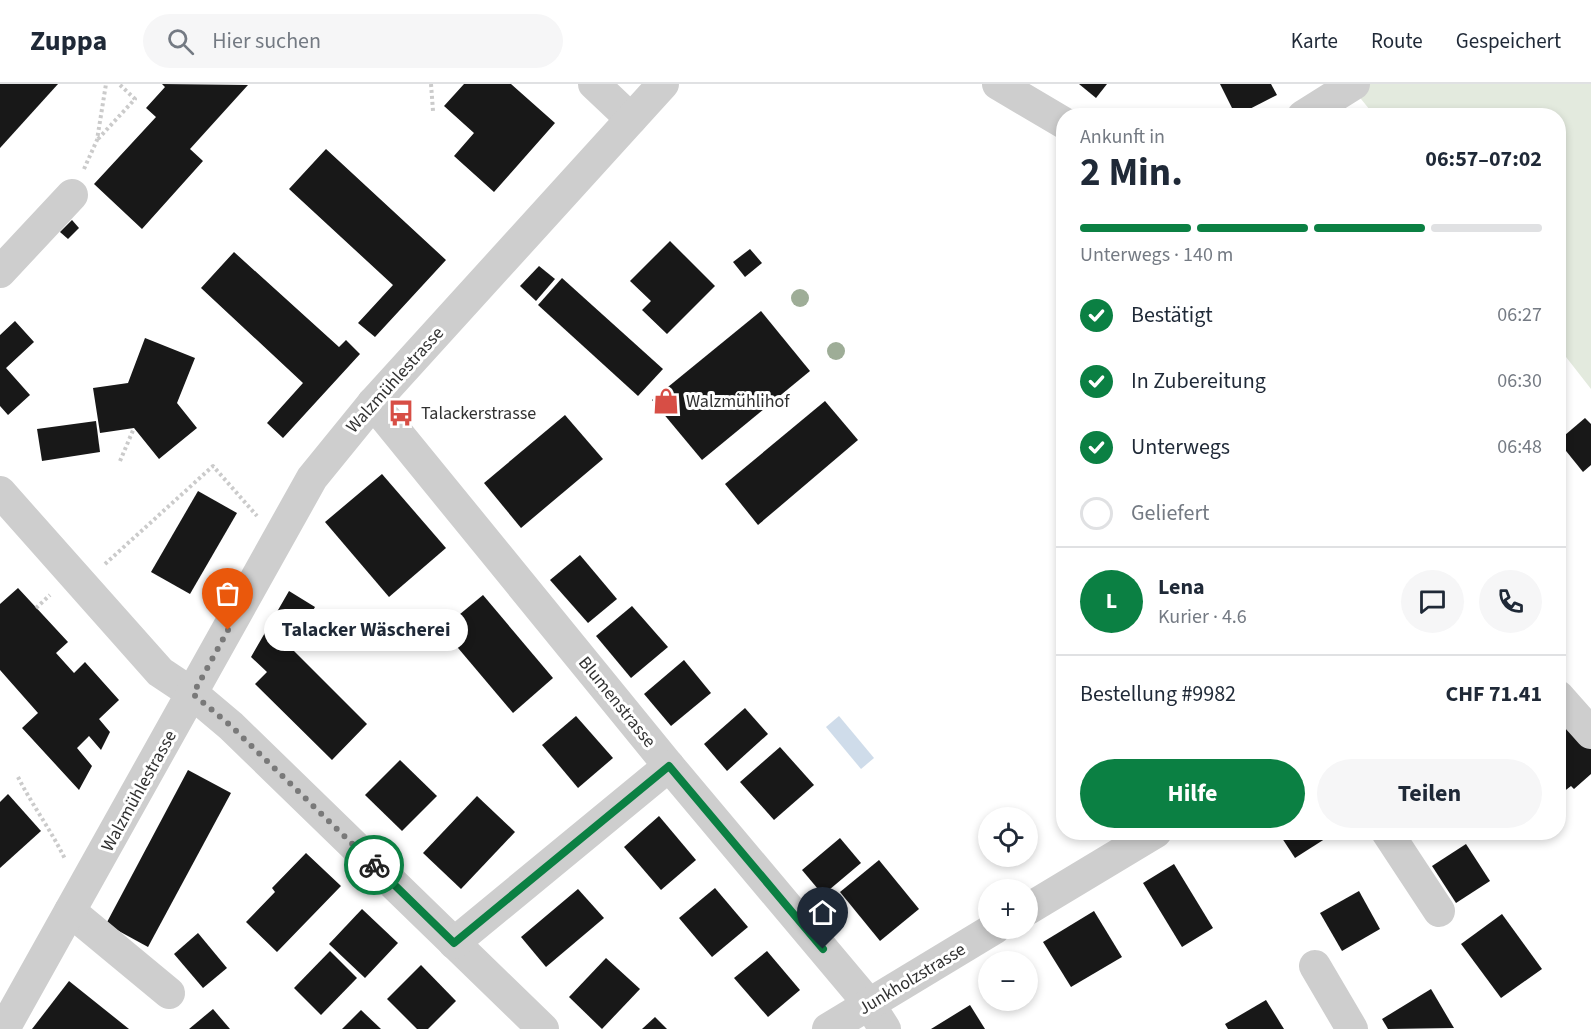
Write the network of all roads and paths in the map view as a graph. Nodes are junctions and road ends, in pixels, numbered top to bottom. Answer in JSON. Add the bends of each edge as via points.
{"nodes":[{"id":1,"x":106,"y":84,"type":"edge"},
{"id":2,"x":119,"y":84,"type":"edge"},
{"id":3,"x":431,"y":84,"type":"edge"},
{"id":4,"x":594,"y":84,"type":"edge"},
{"id":5,"x":663,"y":84,"type":"edge"},
{"id":6,"x":998,"y":84,"type":"edge"},
{"id":7,"x":1354,"y":84,"type":"edge"},
{"id":8,"x":1316,"y":108,"type":"edge"},
{"id":9,"x":433,"y":111,"type":"dead end"},
{"id":10,"x":1056,"y":118,"type":"edge"},
{"id":11,"x":631,"y":119,"type":"junction"},
{"id":12,"x":97,"y":140,"type":"junction"},
{"id":13,"x":72,"y":195,"type":"joint"},
{"id":14,"x":0,"y":272,"type":"edge"},
{"id":15,"x":372,"y":403,"type":"junction"},
{"id":16,"x":134,"y":428,"type":"dead end"},
{"id":17,"x":120,"y":461,"type":"dead end"},
{"id":18,"x":0,"y":492,"type":"edge"},
{"id":19,"x":277,"y":539,"type":"junction"},
{"id":20,"x":82,"y":585,"type":"junction"},
{"id":21,"x":193,"y":694,"type":"junction"},
{"id":22,"x":1566,"y":705,"type":"edge"},
{"id":23,"x":1591,"y":733,"type":"edge"},
{"id":24,"x":669,"y":766,"type":"junction"},
{"id":25,"x":18,"y":777,"type":"dead end"},
{"id":26,"x":1143,"y":840,"type":"edge"},
{"id":27,"x":1393,"y":840,"type":"edge"},
{"id":28,"x":76,"y":901,"type":"junction"},
{"id":29,"x":1038,"y":903,"type":"edge"},
{"id":30,"x":1438,"y":911,"type":"dead end"},
{"id":31,"x":980,"y":939,"type":"edge"},
{"id":32,"x":454,"y":943,"type":"junction"},
{"id":33,"x":1315,"y":966,"type":"dead end"},
{"id":34,"x":169,"y":993,"type":"dead end"},
{"id":35,"x":877,"y":1016,"type":"edge"},
{"id":36,"x":4,"y":1029,"type":"edge"},
{"id":37,"x":543,"y":1029,"type":"edge"},
{"id":38,"x":828,"y":1029,"type":"edge"},
{"id":39,"x":1352,"y":1029,"type":"edge"}],
"edges":[{"from":1,"to":12,"type":"path"},
{"from":2,"to":12,"type":"path","via":[[135,99]]},
{"from":3,"to":9,"type":"path"},
{"from":4,"to":11,"type":"street"},
{"from":5,"to":11,"type":"street","name":"Walzmühlestrasse"},
{"from":6,"to":10,"type":"street"},
{"from":7,"to":8,"type":"street"},
{"from":11,"to":15,"type":"street","name":"Walzmühlestrasse"},
{"from":12,"to":13,"type":"path"},
{"from":13,"to":14,"type":"street"},
{"from":15,"to":19,"type":"street","name":"Walzmühlestrasse","via":[[312,478]]},
{"from":15,"to":24,"type":"street","name":"Blumenstrasse"},
{"from":16,"to":17,"type":"path"},
{"from":18,"to":20,"type":"street"},
{"from":19,"to":20,"type":"path","via":[[213,466]]},
{"from":19,"to":21,"type":"street","name":"Walzmühlestrasse"},
{"from":20,"to":21,"type":"street","via":[[160,672]]},
{"from":21,"to":28,"type":"street","name":"Walzmühlestrasse"},
{"from":21,"to":32,"type":"street","via":[[231,726]]},
{"from":22,"to":23,"type":"street"},
{"from":24,"to":32,"type":"street"},
{"from":24,"to":35,"type":"street","name":"Blumenstrasse"},
{"from":25,"to":28,"type":"path","via":[[51,828]]},
{"from":26,"to":29,"type":"street"},
{"from":27,"to":30,"type":"street"},
{"from":28,"to":34,"type":"street"},
{"from":28,"to":36,"type":"street","name":"Walzmühlestrasse"},
{"from":31,"to":35,"type":"street","name":"Junkholzstrasse"},
{"from":32,"to":37,"type":"street"},
{"from":33,"to":39,"type":"street"},
{"from":35,"to":38,"type":"street","name":"Junkholzstrasse"}]}
